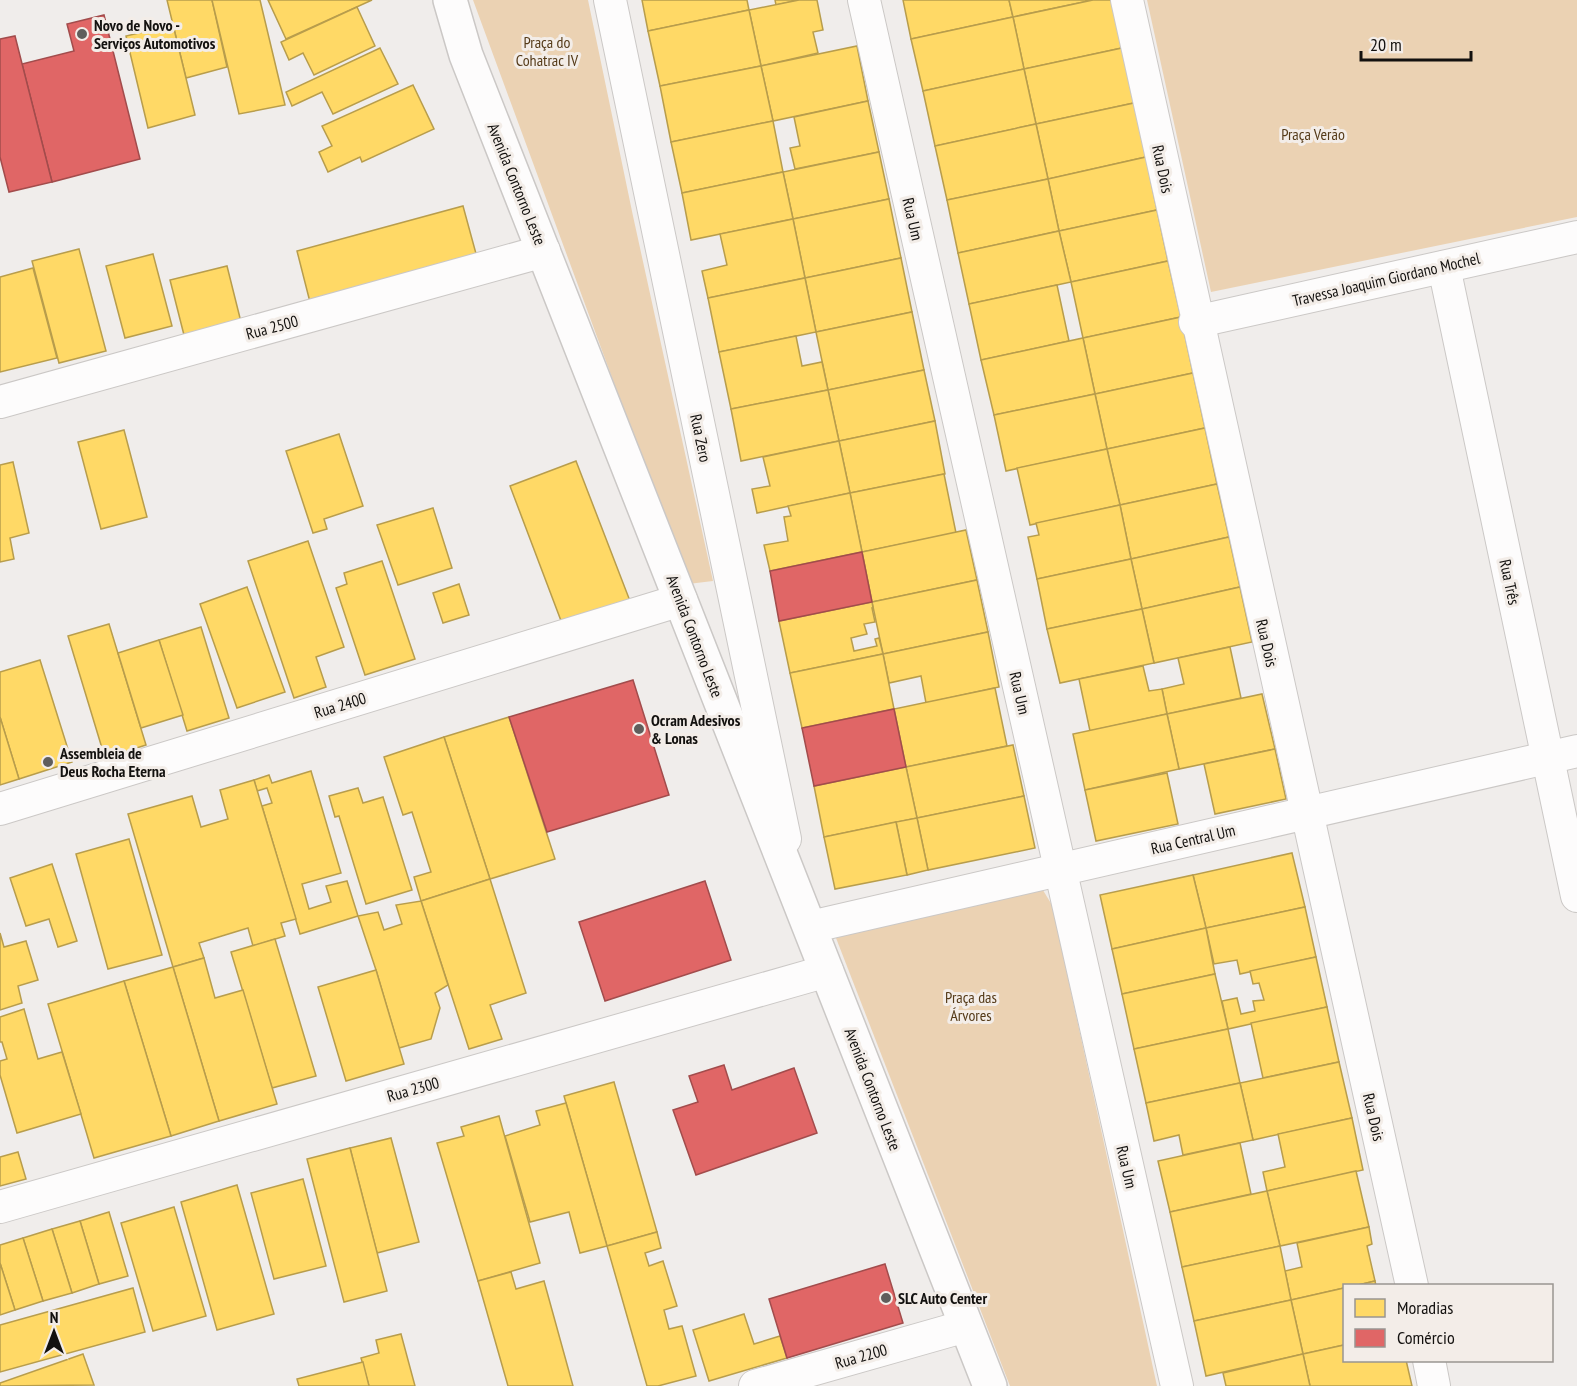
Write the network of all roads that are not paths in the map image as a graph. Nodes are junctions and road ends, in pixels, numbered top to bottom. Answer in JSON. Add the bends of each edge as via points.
{"nodes":[{"id":1,"x":429,"y":0,"type":"edge"},
{"id":2,"x":450,"y":0,"type":"edge"},
{"id":3,"x":610,"y":0,"type":"edge"},
{"id":4,"x":864,"y":0,"type":"edge"},
{"id":5,"x":1127,"y":0,"type":"edge"},
{"id":6,"x":466,"y":55,"type":"junction"},
{"id":7,"x":1577,"y":237,"type":"edge"},
{"id":8,"x":543,"y":251,"type":"junction"},
{"id":9,"x":1444,"y":267,"type":"junction"},
{"id":10,"x":1195,"y":322,"type":"junction"},
{"id":11,"x":0,"y":402,"type":"edge"},
{"id":12,"x":681,"y":600,"type":"junction"},
{"id":13,"x":1577,"y":751,"type":"edge"},
{"id":14,"x":1547,"y":758,"type":"junction"},
{"id":15,"x":0,"y":809,"type":"edge"},
{"id":16,"x":1305,"y":814,"type":"junction"},
{"id":17,"x":1060,"y":870,"type":"junction"},
{"id":18,"x":790,"y":877,"type":"junction"},
{"id":19,"x":1577,"y":896,"type":"edge"},
{"id":20,"x":810,"y":927,"type":"junction"},
{"id":21,"x":827,"y":971,"type":"junction"},
{"id":22,"x":0,"y":1207,"type":"edge"},
{"id":23,"x":1412,"y":1284,"type":"edge"},
{"id":24,"x":966,"y":1326,"type":"junction"},
{"id":25,"x":1429,"y":1362,"type":"edge"},
{"id":26,"x":755,"y":1386,"type":"edge"},
{"id":27,"x":990,"y":1386,"type":"edge"},
{"id":28,"x":1177,"y":1386,"type":"edge"},
{"id":29,"x":1434,"y":1386,"type":"edge"}],
"edges":[{"from":1,"to":6,"type":"main road","name":"Avenida Contorno Leste"},
{"from":2,"to":6,"type":"main road","name":"Avenida Contorno Leste"},
{"from":3,"to":18,"type":"street","name":"Rua Zero"},
{"from":4,"to":17,"type":"street","name":"Rua Um"},
{"from":5,"to":10,"type":"street","name":"Rua Dois"},
{"from":6,"to":8,"type":"main road","name":"Avenida Contorno Leste"},
{"from":7,"to":9,"type":"street","name":"Travessa Joaquim Giordano Mochel"},
{"from":8,"to":11,"type":"street","name":"Rua 2500"},
{"from":8,"to":12,"type":"main road","name":"Avenida Contorno Leste"},
{"from":9,"to":10,"type":"street","name":"Travessa Joaquim Giordano Mochel"},
{"from":9,"to":14,"type":"street","name":"Rua Três"},
{"from":10,"to":16,"type":"street","name":"Rua Dois"},
{"from":12,"to":15,"type":"street","name":"Rua 2400"},
{"from":12,"to":18,"type":"main road","name":"Avenida Contorno Leste"},
{"from":13,"to":14,"type":"street","name":"Rua Central Um"},
{"from":14,"to":16,"type":"street","name":"Rua Central Um"},
{"from":14,"to":19,"type":"street","name":"Rua Três"},
{"from":16,"to":17,"type":"street","name":"Rua Central Um"},
{"from":16,"to":23,"type":"street","name":"Rua Dois"},
{"from":17,"to":20,"type":"street","name":"Rua Central Um"},
{"from":17,"to":28,"type":"street","name":"Rua Um"},
{"from":18,"to":20,"type":"main road","name":"Avenida Contorno Leste"},
{"from":20,"to":21,"type":"main road","name":"Avenida Contorno Leste"},
{"from":21,"to":22,"type":"street","name":"Rua 2300"},
{"from":21,"to":24,"type":"main road","name":"Avenida Contorno Leste"},
{"from":24,"to":26,"type":"street","name":"Rua 2200"},
{"from":24,"to":27,"type":"main road","name":"Avenida Contorno Leste"},
{"from":25,"to":29,"type":"street"}]}
